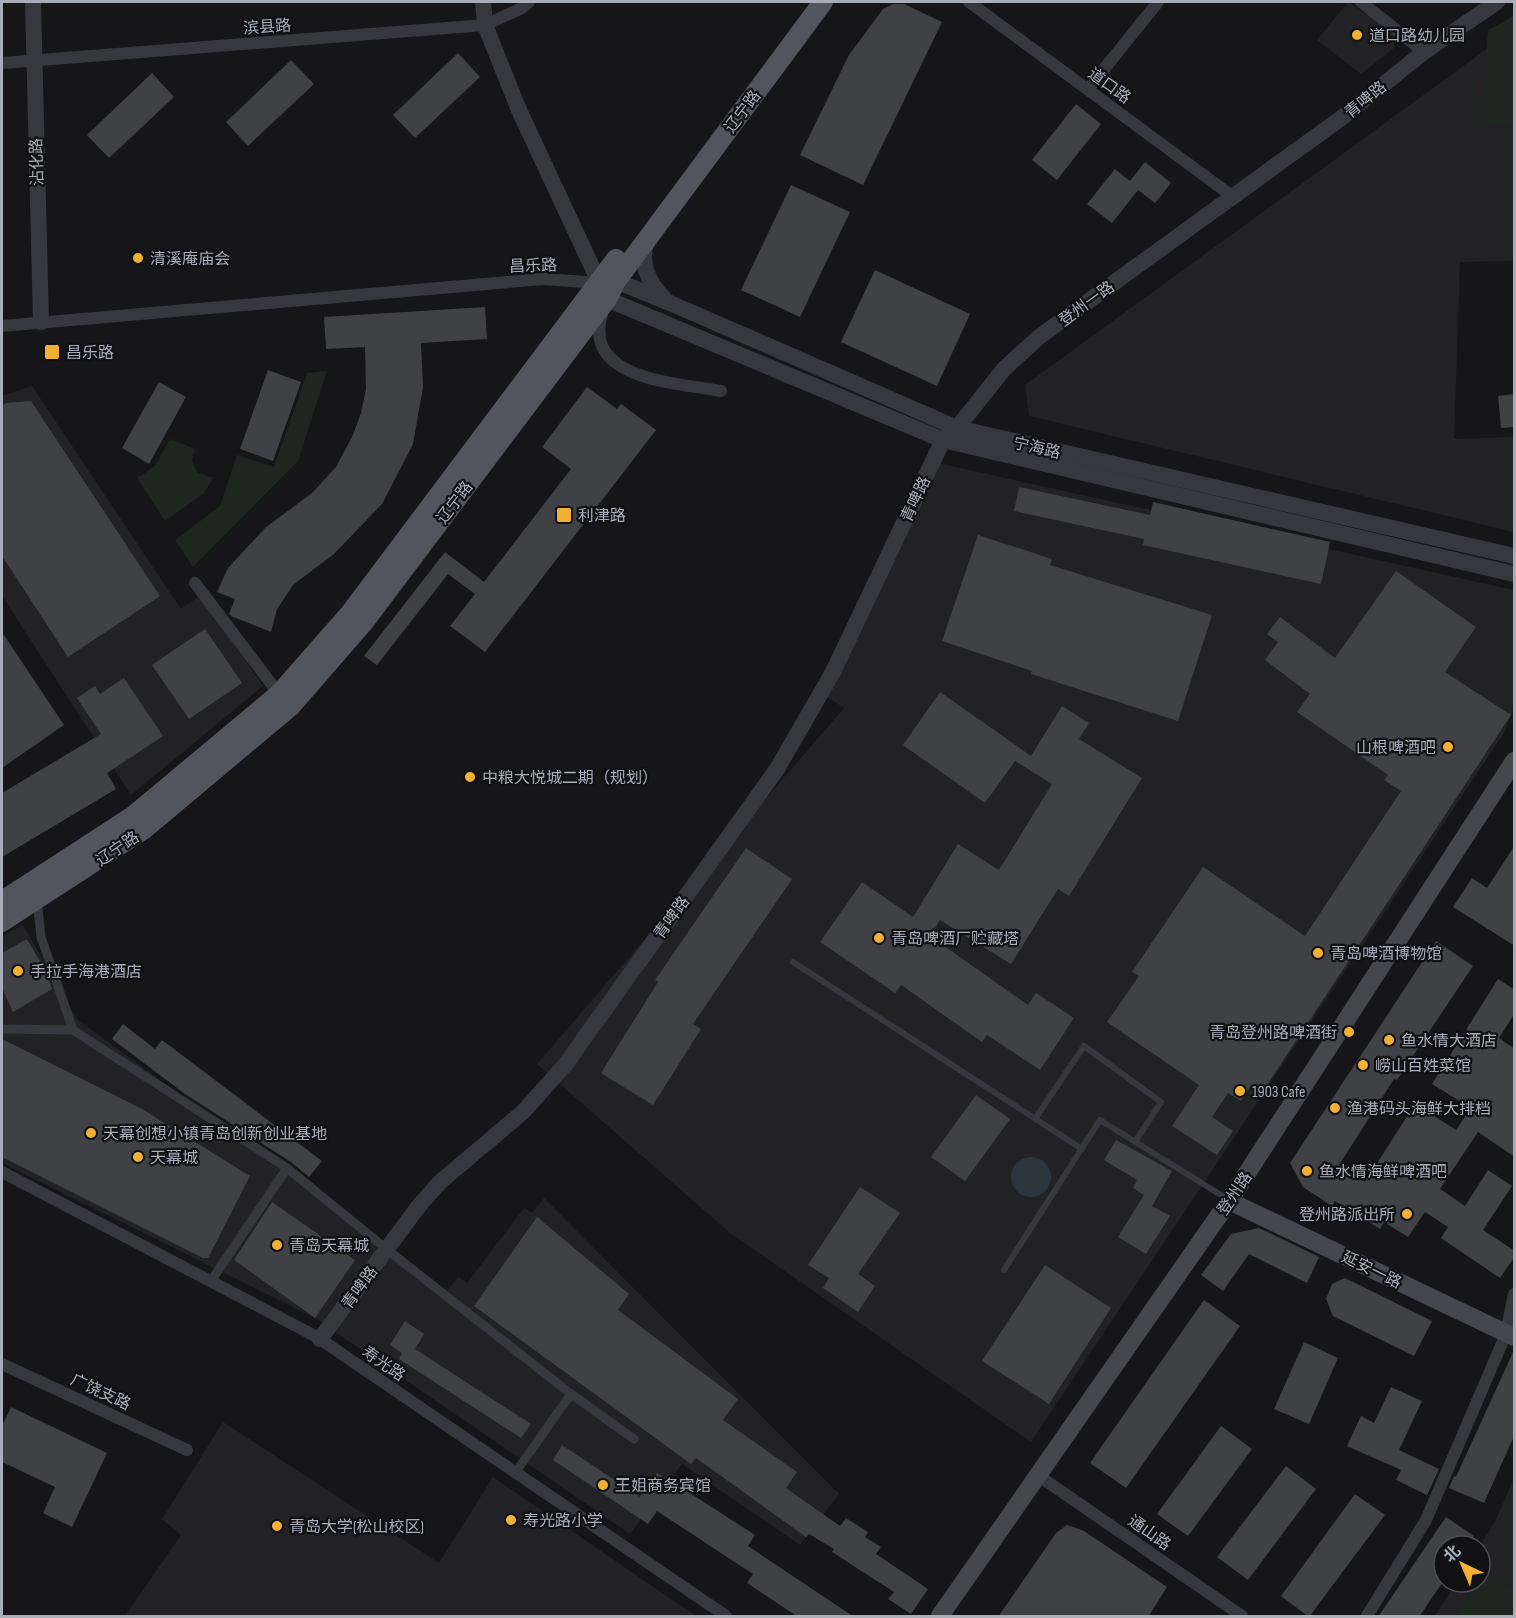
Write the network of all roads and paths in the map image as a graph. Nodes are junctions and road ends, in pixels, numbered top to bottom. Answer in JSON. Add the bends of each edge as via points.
{"nodes":[{"id":1,"x":33,"y":2,"type":"edge"},
{"id":2,"x":483,"y":2,"type":"edge"},
{"id":3,"x":529,"y":2,"type":"edge"},
{"id":4,"x":810,"y":2,"type":"edge"},
{"id":5,"x":823,"y":2,"type":"edge"},
{"id":6,"x":969,"y":2,"type":"edge"},
{"id":7,"x":1158,"y":2,"type":"edge"},
{"id":8,"x":1361,"y":2,"type":"edge"},
{"id":9,"x":1497,"y":2,"type":"edge"},
{"id":10,"x":485,"y":26,"type":"junction"},
{"id":11,"x":1424,"y":52,"type":"junction"},
{"id":12,"x":33,"y":60,"type":"junction"},
{"id":13,"x":2,"y":63,"type":"edge"},
{"id":14,"x":1088,"y":89,"type":"junction"},
{"id":15,"x":1232,"y":196,"type":"junction"},
{"id":16,"x":651,"y":233,"type":"junction"},
{"id":17,"x":607,"y":287,"type":"junction"},
{"id":18,"x":670,"y":303,"type":"junction"},
{"id":19,"x":41,"y":322,"type":"junction"},
{"id":20,"x":2,"y":326,"type":"edge"},
{"id":21,"x":721,"y":391,"type":"dead end"},
{"id":22,"x":957,"y":428,"type":"junction"},
{"id":23,"x":943,"y":440,"type":"junction"},
{"id":24,"x":1515,"y":556,"type":"edge"},
{"id":25,"x":1515,"y":574,"type":"edge"},
{"id":26,"x":195,"y":583,"type":"dead end"},
{"id":27,"x":279,"y":694,"type":"junction"},
{"id":28,"x":1515,"y":761,"type":"edge"},
{"id":29,"x":34,"y":893,"type":"junction"},
{"id":30,"x":2,"y":901,"type":"edge"},
{"id":31,"x":2,"y":922,"type":"edge"},
{"id":32,"x":793,"y":962,"type":"dead end"},
{"id":33,"x":2,"y":1029,"type":"edge"},
{"id":34,"x":73,"y":1030,"type":"junction"},
{"id":35,"x":1035,"y":1119,"type":"junction"},
{"id":36,"x":1135,"y":1142,"type":"junction"},
{"id":37,"x":1082,"y":1149,"type":"junction"},
{"id":38,"x":287,"y":1168,"type":"junction"},
{"id":39,"x":2,"y":1172,"type":"edge"},
{"id":40,"x":1229,"y":1201,"type":"junction"},
{"id":41,"x":379,"y":1243,"type":"dead end"},
{"id":42,"x":394,"y":1255,"type":"dead end"},
{"id":43,"x":1004,"y":1270,"type":"dead end"},
{"id":44,"x":211,"y":1281,"type":"junction"},
{"id":45,"x":1515,"y":1294,"type":"edge"},
{"id":46,"x":1510,"y":1336,"type":"edge"},
{"id":47,"x":320,"y":1339,"type":"junction"},
{"id":48,"x":2,"y":1364,"type":"edge"},
{"id":49,"x":571,"y":1394,"type":"junction"},
{"id":50,"x":634,"y":1439,"type":"dead end"},
{"id":51,"x":187,"y":1450,"type":"dead end"},
{"id":52,"x":515,"y":1473,"type":"junction"},
{"id":53,"x":1039,"y":1476,"type":"junction"},
{"id":54,"x":726,"y":1617,"type":"edge"},
{"id":55,"x":940,"y":1617,"type":"edge"},
{"id":56,"x":1242,"y":1617,"type":"edge"},
{"id":57,"x":1367,"y":1617,"type":"edge"}],
"edges":[{"from":1,"to":12,"type":"street","name":"沾化路"},
{"from":2,"to":10,"type":"street"},
{"from":3,"to":10,"type":"street","name":"滨县路"},
{"from":4,"to":17,"type":"main road","name":"辽宁路"},
{"from":5,"to":16,"type":"main road","name":"辽宁路"},
{"from":6,"to":14,"type":"street","name":"道口路"},
{"from":7,"to":14,"type":"street"},
{"from":8,"to":11,"type":"street"},
{"from":9,"to":11,"type":"street","name":"青啤路"},
{"from":10,"to":12,"type":"street","name":"滨县路"},
{"from":10,"to":17,"type":"street","via":[[532,139]]},
{"from":11,"to":15,"type":"street","name":"青啤路","via":[[1340,119]]},
{"from":12,"to":13,"type":"street","name":"滨县路"},
{"from":12,"to":19,"type":"street","name":"沾化路"},
{"from":14,"to":15,"type":"street","name":"道口路"},
{"from":15,"to":22,"type":"street","name":"登州一路","via":[[1021,351]]},
{"from":16,"to":17,"type":"main road","name":"辽宁路"},
{"from":16,"to":18,"type":"street","via":[[644,248],[647,276]]},
{"from":17,"to":18,"type":"street","name":"宁海路"},
{"from":17,"to":19,"type":"street","name":"昌乐路","via":[[543,279]]},
{"from":17,"to":21,"type":"street","via":[[599,321],[601,347],[612,363],[646,377]]},
{"from":17,"to":23,"type":"street","name":"宁海路"},
{"from":17,"to":27,"type":"main road","name":"辽宁路","via":[[351,612]]},
{"from":17,"to":29,"type":"main road","name":"辽宁路","via":[[364,622],[291,706],[143,830]]},
{"from":18,"to":22,"type":"street","name":"宁海路"},
{"from":19,"to":20,"type":"street","name":"昌乐路"},
{"from":22,"to":23,"type":"street","name":"登州一路"},
{"from":22,"to":24,"type":"street","name":"宁海路"},
{"from":23,"to":25,"type":"street","name":"宁海路"},
{"from":23,"to":47,"type":"street","name":"青啤路","via":[[833,672],[777,769],[565,1065],[523,1112],[440,1182]]},
{"from":26,"to":27,"type":"street"},
{"from":27,"to":29,"type":"main road","name":"辽宁路"},
{"from":28,"to":40,"type":"main road","name":"登州路"},
{"from":29,"to":30,"type":"main road","name":"辽宁路"},
{"from":29,"to":31,"type":"main road","name":"辽宁路"},
{"from":29,"to":34,"type":"street","via":[[41,937]]},
{"from":32,"to":35,"type":"lane"},
{"from":33,"to":34,"type":"street"},
{"from":34,"to":38,"type":"street"},
{"from":35,"to":36,"type":"lane","via":[[1084,1046],[1161,1102]]},
{"from":35,"to":37,"type":"lane"},
{"from":36,"to":37,"type":"lane","via":[[1100,1120]]},
{"from":36,"to":40,"type":"lane"},
{"from":37,"to":43,"type":"lane"},
{"from":38,"to":41,"type":"street"},
{"from":38,"to":44,"type":"street"},
{"from":39,"to":44,"type":"street","name":"寿光路"},
{"from":40,"to":46,"type":"main road","name":"延安一路"},
{"from":40,"to":53,"type":"main road","name":"登州路"},
{"from":42,"to":49,"type":"street"},
{"from":44,"to":47,"type":"street","name":"寿光路"},
{"from":45,"to":46,"type":"street"},
{"from":46,"to":57,"type":"street","via":[[1426,1520]]},
{"from":47,"to":52,"type":"street","name":"寿光路"},
{"from":48,"to":51,"type":"street","name":"广饶支路"},
{"from":49,"to":50,"type":"street"},
{"from":49,"to":52,"type":"street"},
{"from":52,"to":54,"type":"street","name":"寿光路"},
{"from":53,"to":55,"type":"main road","name":"登州路"},
{"from":53,"to":56,"type":"street","name":"通山路"}]}
